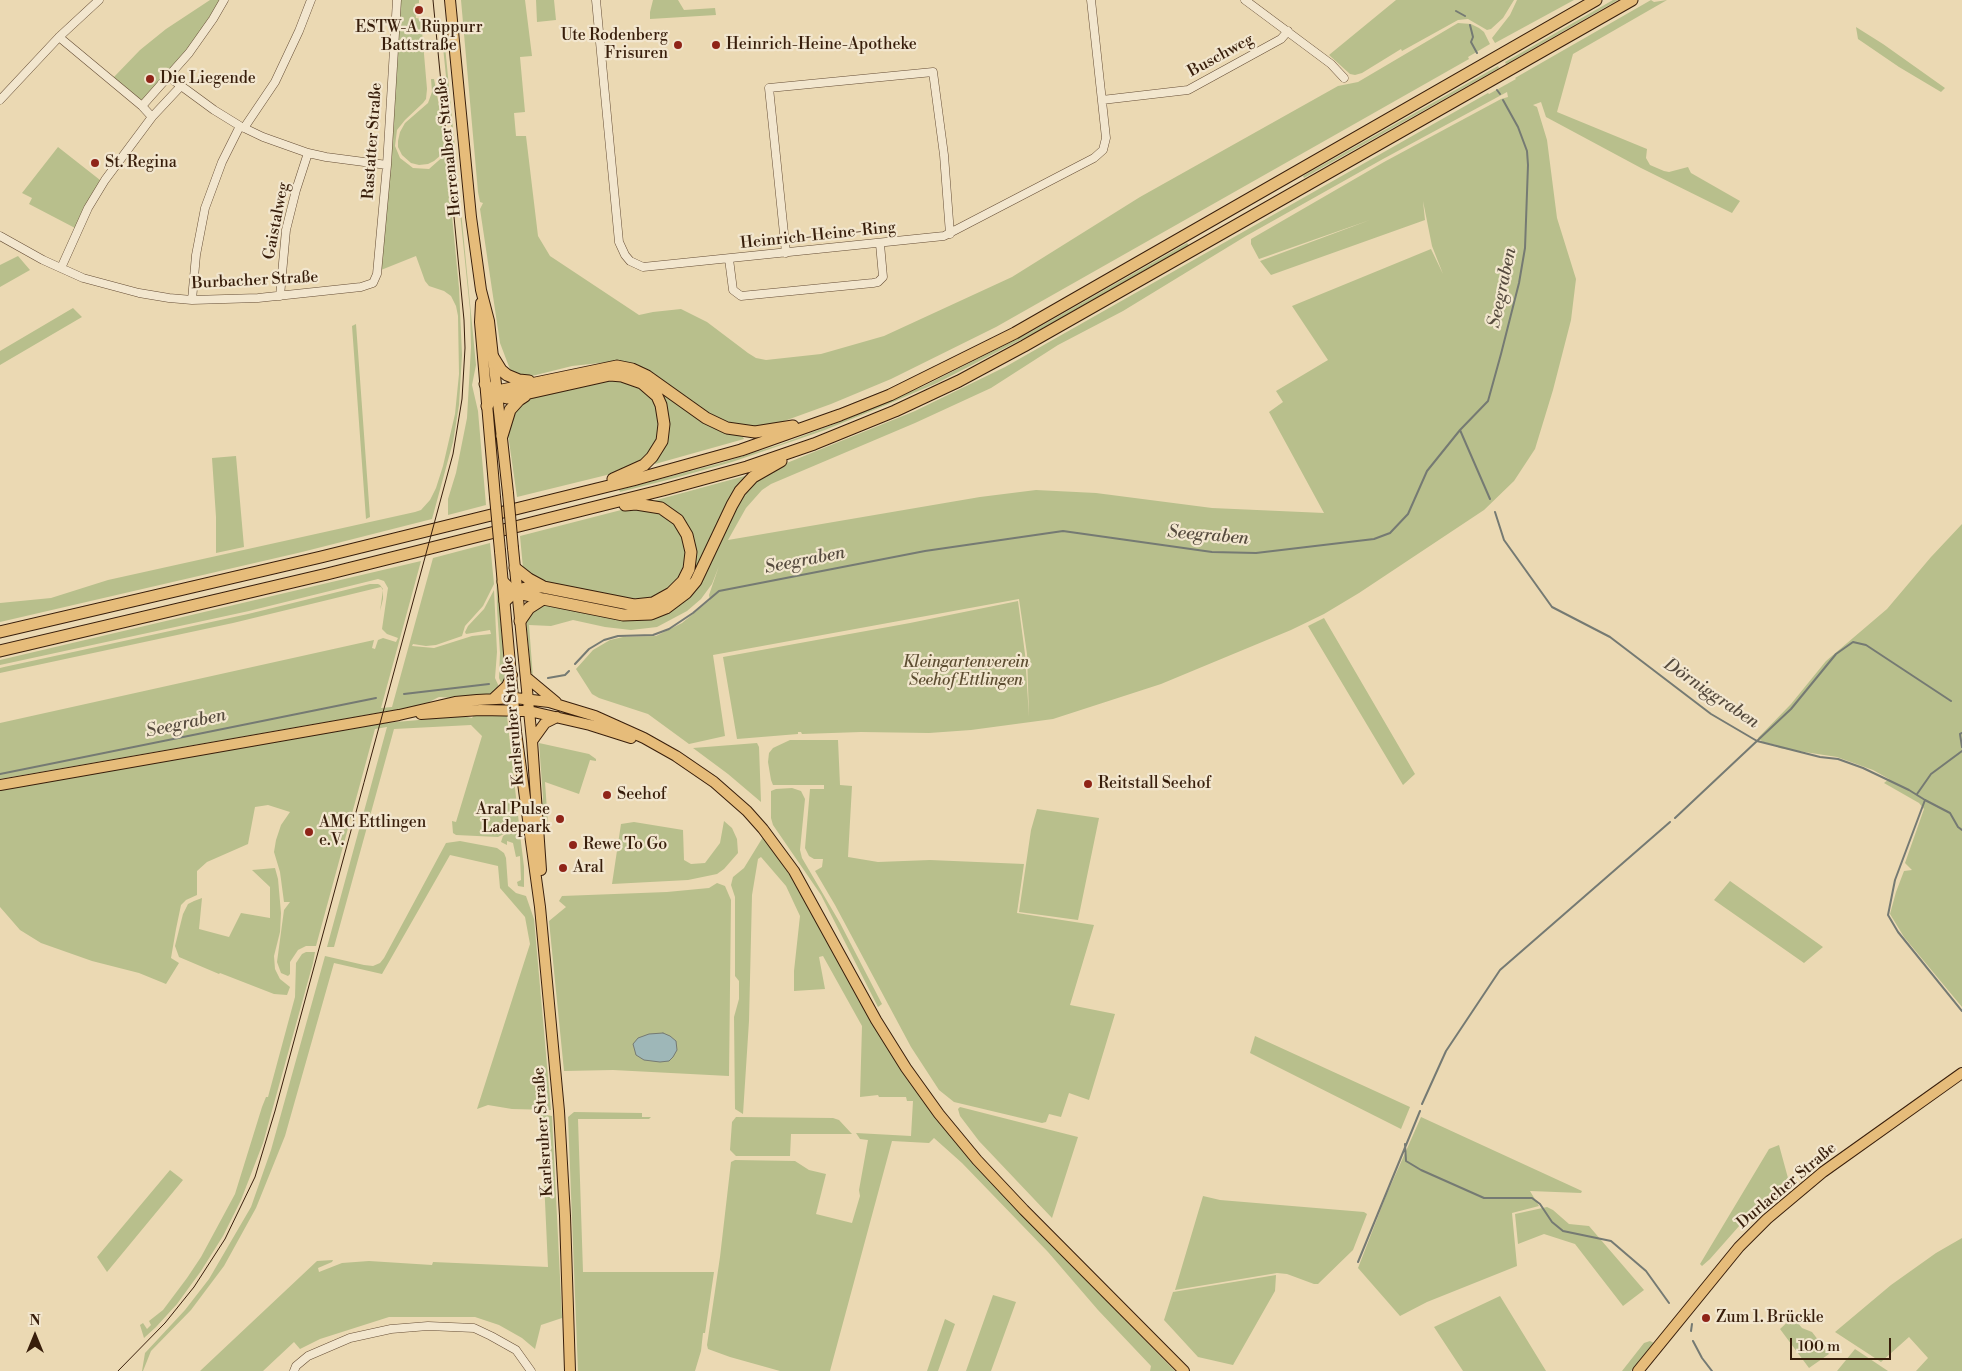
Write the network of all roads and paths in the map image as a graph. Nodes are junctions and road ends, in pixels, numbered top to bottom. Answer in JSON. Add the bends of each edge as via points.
{"nodes":[{"id":1,"x":99,"y":0,"type":"edge"},
{"id":2,"x":224,"y":0,"type":"edge"},
{"id":3,"x":311,"y":0,"type":"edge"},
{"id":4,"x":397,"y":0,"type":"edge"},
{"id":5,"x":450,"y":0,"type":"edge"},
{"id":6,"x":596,"y":0,"type":"edge"},
{"id":7,"x":1091,"y":0,"type":"edge"},
{"id":8,"x":1245,"y":0,"type":"edge"},
{"id":9,"x":1596,"y":0,"type":"edge"},
{"id":10,"x":1632,"y":0,"type":"edge"},
{"id":11,"x":1288,"y":31,"type":"junction"},
{"id":12,"x":59,"y":37,"type":"junction"},
{"id":13,"x":169,"y":77,"type":"junction"},
{"id":14,"x":1344,"y":78,"type":"dead end"},
{"id":15,"x":181,"y":86,"type":"junction"},
{"id":16,"x":0,"y":100,"type":"edge"},
{"id":17,"x":1102,"y":100,"type":"junction"},
{"id":18,"x":142,"y":106,"type":"junction"},
{"id":19,"x":152,"y":117,"type":"junction"},
{"id":20,"x":242,"y":127,"type":"junction"},
{"id":21,"x":308,"y":153,"type":"junction"},
{"id":22,"x":386,"y":165,"type":"junction"},
{"id":23,"x":950,"y":234,"type":"junction"},
{"id":24,"x":0,"y":236,"type":"edge"},
{"id":25,"x":880,"y":244,"type":"junction"},
{"id":26,"x":786,"y":253,"type":"junction"},
{"id":27,"x":729,"y":259,"type":"junction"},
{"id":28,"x":61,"y":268,"type":"junction"},
{"id":29,"x":372,"y":283,"type":"joint"},
{"id":30,"x":481,"y":290,"type":"junction"},
{"id":31,"x":280,"y":296,"type":"junction"},
{"id":32,"x":192,"y":300,"type":"junction"},
{"id":33,"x":493,"y":357,"type":"junction"},
{"id":34,"x":538,"y":382,"type":"junction"},
{"id":35,"x":485,"y":384,"type":"junction"},
{"id":36,"x":531,"y":393,"type":"junction"},
{"id":37,"x":496,"y":395,"type":"junction"},
{"id":38,"x":487,"y":406,"type":"junction"},
{"id":39,"x":822,"y":421,"type":"junction"},
{"id":40,"x":502,"y":436,"type":"junction"},
{"id":41,"x":814,"y":444,"type":"junction"},
{"id":42,"x":579,"y":493,"type":"junction"},
{"id":43,"x":586,"y":510,"type":"junction"},
{"id":44,"x":513,"y":548,"type":"joint"},
{"id":45,"x":500,"y":551,"type":"joint"},
{"id":46,"x":515,"y":568,"type":"junction"},
{"id":47,"x":503,"y":582,"type":"junction"},
{"id":48,"x":516,"y":592,"type":"junction"},
{"id":49,"x":543,"y":593,"type":"junction"},
{"id":50,"x":505,"y":602,"type":"junction"},
{"id":51,"x":520,"y":621,"type":"junction"},
{"id":52,"x":0,"y":632,"type":"edge"},
{"id":53,"x":0,"y":651,"type":"edge"},
{"id":54,"x":512,"y":674,"type":"junction"},
{"id":55,"x":526,"y":677,"type":"junction"},
{"id":56,"x":514,"y":698,"type":"junction"},
{"id":57,"x":493,"y":699,"type":"junction"},
{"id":58,"x":528,"y":699,"type":"junction"},
{"id":59,"x":560,"y":705,"type":"junction"},
{"id":60,"x":515,"y":710,"type":"junction"},
{"id":61,"x":529,"y":711,"type":"junction"},
{"id":62,"x":399,"y":715,"type":"junction"},
{"id":63,"x":557,"y":717,"type":"junction"},
{"id":64,"x":532,"y":741,"type":"junction"},
{"id":65,"x":665,"y":749,"type":"junction"},
{"id":66,"x":0,"y":785,"type":"edge"},
{"id":67,"x":538,"y":892,"type":"junction"},
{"id":68,"x":1962,"y":1073,"type":"edge"},
{"id":69,"x":294,"y":1371,"type":"edge"},
{"id":70,"x":531,"y":1371,"type":"edge"},
{"id":71,"x":570,"y":1371,"type":"edge"},
{"id":72,"x":1184,"y":1371,"type":"edge"},
{"id":73,"x":1638,"y":1371,"type":"edge"}],
"edges":[{"from":1,"to":12,"type":"street"},
{"from":2,"to":13,"type":"street"},
{"from":3,"to":20,"type":"street","via":[[275,82]]},
{"from":4,"to":22,"type":"street","name":"Rastatter Straße"},
{"from":5,"to":30,"type":"main road","name":"Herrenalber Straße"},
{"from":6,"to":27,"type":"street","name":"Heinrich-Heine-Ring","via":[[621,249],[630,261],[642,267]]},
{"from":7,"to":17,"type":"street","name":"Heinrich-Heine-Ring"},
{"from":8,"to":11,"type":"street"},
{"from":9,"to":39,"type":"highway","via":[[1015,333],[890,395]]},
{"from":10,"to":41,"type":"highway","via":[[1017,350],[950,386]]},
{"from":11,"to":14,"type":"street"},
{"from":11,"to":17,"type":"street","name":"Buschweg","via":[[1281,39],[1188,90]]},
{"from":12,"to":16,"type":"street"},
{"from":12,"to":18,"type":"street"},
{"from":13,"to":15,"type":"street"},
{"from":13,"to":18,"type":"street"},
{"from":15,"to":19,"type":"street"},
{"from":15,"to":20,"type":"street"},
{"from":17,"to":23,"type":"street","name":"Heinrich-Heine-Ring","via":[[1106,138],[1099,154]]},
{"from":18,"to":19,"type":"street"},
{"from":19,"to":28,"type":"street","via":[[88,208]]},
{"from":20,"to":21,"type":"street"},
{"from":20,"to":32,"type":"street","via":[[218,171],[205,208]]},
{"from":21,"to":22,"type":"street"},
{"from":21,"to":31,"type":"street","name":"Gaistalweg","via":[[286,230]]},
{"from":22,"to":29,"type":"street","name":"Rastatter Straße","via":[[377,274]]},
{"from":23,"to":25,"type":"street","name":"Heinrich-Heine-Ring"},
{"from":23,"to":26,"type":"street","via":[[933,72],[769,88]]},
{"from":24,"to":28,"type":"street","name":"Burbacher Straße"},
{"from":25,"to":26,"type":"street","name":"Heinrich-Heine-Ring"},
{"from":25,"to":27,"type":"street","via":[[883,277],[878,282],[853,285],[741,296],[733,290]]},
{"from":26,"to":27,"type":"street","name":"Heinrich-Heine-Ring"},
{"from":28,"to":32,"type":"street","name":"Burbacher Straße","via":[[83,278],[122,288]]},
{"from":29,"to":31,"type":"street","name":"Burbacher Straße"},
{"from":30,"to":33,"type":"main road","name":"Herrenalber Straße"},
{"from":30,"to":35,"type":"main road","name":"Herrenalber Straße"},
{"from":31,"to":32,"type":"street","name":"Burbacher Straße"},
{"from":33,"to":34,"type":"highway","via":[[507,375]]},
{"from":33,"to":37,"type":"main road","name":"Herrenalber Straße"},
{"from":34,"to":37,"type":"highway"},
{"from":34,"to":39,"type":"highway","via":[[624,367],[656,381],[712,422],[734,430],[755,432]]},
{"from":35,"to":37,"type":"highway"},
{"from":35,"to":38,"type":"main road","name":"Herrenalber Straße"},
{"from":36,"to":37,"type":"highway","via":[[507,398]]},
{"from":36,"to":40,"type":"highway","via":[[510,410]]},
{"from":36,"to":42,"type":"highway","via":[[596,378],[622,376],[642,383],[657,396],[664,415],[664,434],[652,457],[633,470]]},
{"from":37,"to":38,"type":"highway"},
{"from":37,"to":40,"type":"main road","name":"Herrenalber Straße"},
{"from":38,"to":45,"type":"main road","name":"Herrenalber Straße","bridge":true},
{"from":39,"to":42,"type":"highway","via":[[733,452]]},
{"from":40,"to":44,"type":"main road","name":"Herrenalber Straße","bridge":true},
{"from":41,"to":43,"type":"highway","via":[[709,478]]},
{"from":41,"to":49,"type":"highway","via":[[762,471],[746,484],[732,505],[696,582],[666,608],[651,614],[623,615]]},
{"from":42,"to":52,"type":"highway","via":[[321,558]]},
{"from":43,"to":49,"type":"highway","via":[[636,504],[654,506],[669,513],[683,526],[690,544],[686,575],[671,593],[643,605]]},
{"from":43,"to":53,"type":"highway"},
{"from":44,"to":46,"type":"main road","name":"Karlsruher Straße"},
{"from":45,"to":47,"type":"main road","name":"Karlsruher Straße"},
{"from":46,"to":48,"type":"main road","name":"Karlsruher Straße"},
{"from":46,"to":49,"type":"highway"},
{"from":47,"to":48,"type":"highway"},
{"from":47,"to":50,"type":"main road","name":"Karlsruher Straße"},
{"from":48,"to":49,"type":"highway","via":[[530,587]]},
{"from":48,"to":50,"type":"highway"},
{"from":48,"to":51,"type":"main road","name":"Karlsruher Straße"},
{"from":49,"to":51,"type":"highway"},
{"from":50,"to":54,"type":"main road","name":"Karlsruher Straße"},
{"from":51,"to":55,"type":"main road","name":"Karlsruher Straße"},
{"from":54,"to":56,"type":"main road","name":"Karlsruher Straße"},
{"from":54,"to":57,"type":"main road","via":[[504,689]]},
{"from":55,"to":58,"type":"main road","name":"Karlsruher Straße"},
{"from":55,"to":59,"type":"main road"},
{"from":56,"to":57,"type":"main road"},
{"from":56,"to":58,"type":"main road"},
{"from":56,"to":60,"type":"main road","name":"Karlsruher Straße"},
{"from":57,"to":62,"type":"main road","via":[[456,702]]},
{"from":58,"to":59,"type":"main road"},
{"from":58,"to":61,"type":"main road","name":"Karlsruher Straße"},
{"from":59,"to":65,"type":"main road","via":[[620,726]]},
{"from":60,"to":61,"type":"main road"},
{"from":60,"to":62,"type":"main road"},
{"from":60,"to":67,"type":"main road","name":"Karlsruher Straße"},
{"from":61,"to":63,"type":"main road"},
{"from":61,"to":64,"type":"main road","name":"Karlsruher Straße"},
{"from":62,"to":66,"type":"main road"},
{"from":63,"to":64,"type":"main road","via":[[545,723]]},
{"from":63,"to":65,"type":"main road"},
{"from":64,"to":67,"type":"main road","name":"Karlsruher Straße","via":[[541,880]]},
{"from":65,"to":72,"type":"main road","via":[[714,782],[763,829],[817,908],[876,1020],[938,1114],[1024,1210]]},
{"from":67,"to":71,"type":"main road","name":"Karlsruher Straße","via":[[559,1121]]},
{"from":68,"to":73,"type":"main road","name":"Durlacher Straße","via":[[1823,1172],[1767,1219],[1739,1247]]},
{"from":69,"to":70,"type":"street","via":[[308,1356],[350,1338],[391,1328],[428,1326],[474,1328],[516,1350]]}]}
